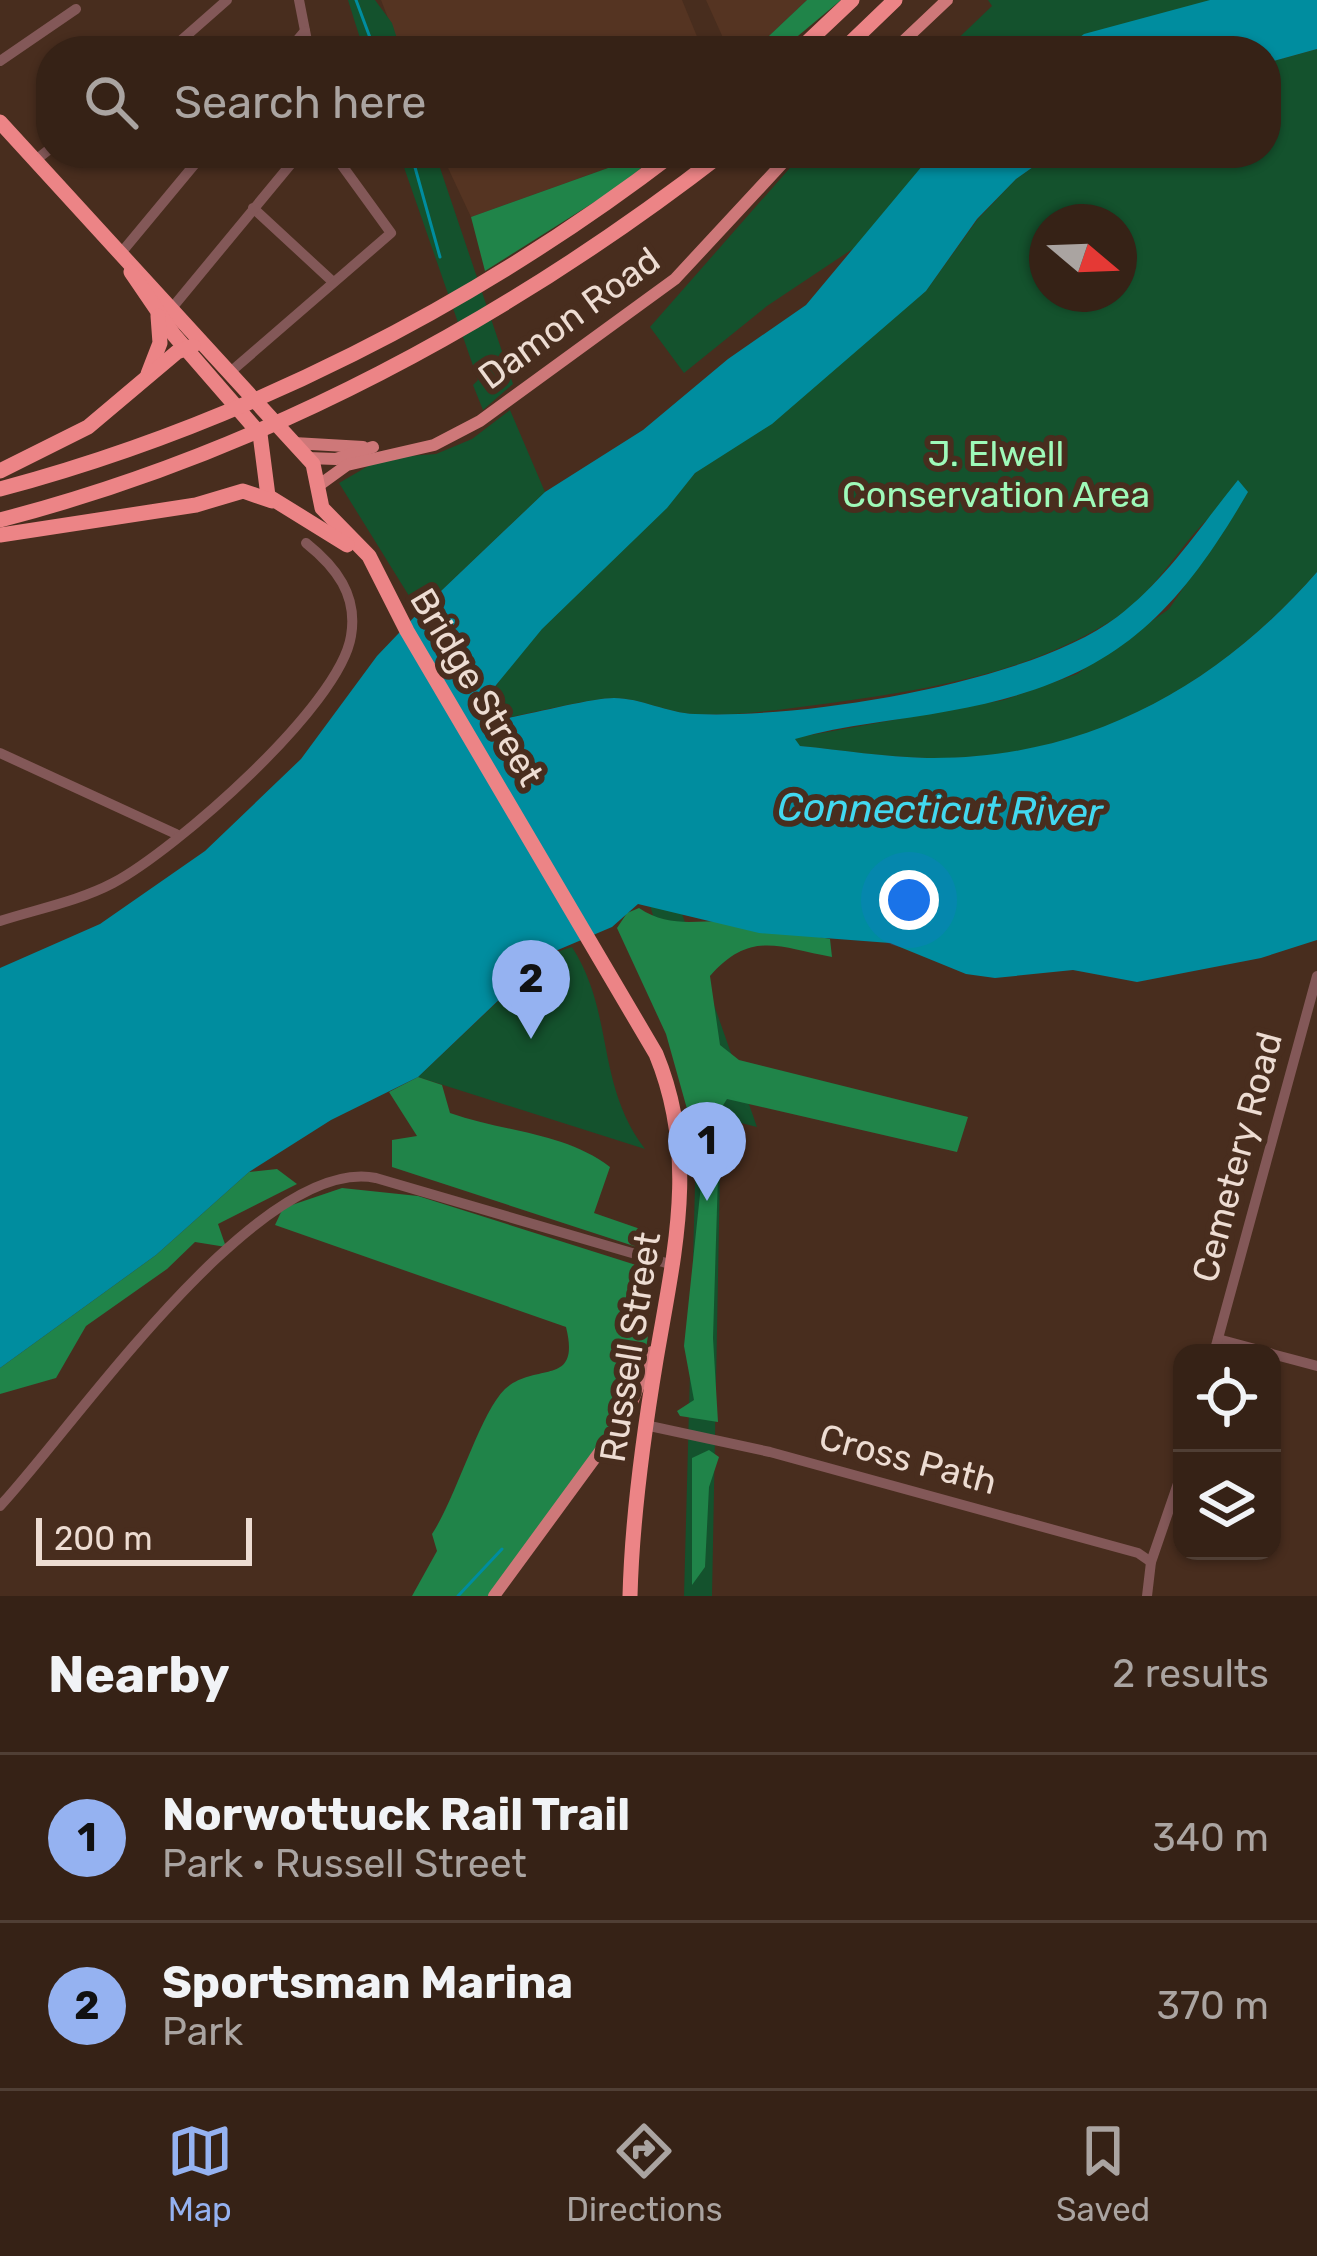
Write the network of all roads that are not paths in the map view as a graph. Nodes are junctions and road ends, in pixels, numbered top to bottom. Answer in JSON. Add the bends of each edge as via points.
{"nodes":[{"id":1,"x":227,"y":0,"type":"edge"},
{"id":2,"x":299,"y":0,"type":"edge"},
{"id":3,"x":852,"y":0,"type":"edge"},
{"id":4,"x":895,"y":0,"type":"edge"},
{"id":5,"x":947,"y":0,"type":"edge"},
{"id":6,"x":76,"y":9,"type":"dead end"},
{"id":7,"x":305,"y":31,"type":"junction"},
{"id":8,"x":36,"y":36,"type":"edge"},
{"id":9,"x":37,"y":36,"type":"edge"},
{"id":10,"x":186,"y":36,"type":"edge"},
{"id":11,"x":301,"y":36,"type":"edge"},
{"id":12,"x":306,"y":36,"type":"edge"},
{"id":13,"x":814,"y":36,"type":"edge"},
{"id":14,"x":858,"y":36,"type":"edge"},
{"id":15,"x":909,"y":36,"type":"edge"},
{"id":16,"x":0,"y":61,"type":"edge"},
{"id":17,"x":0,"y":122,"type":"edge"},
{"id":18,"x":36,"y":158,"type":"edge"},
{"id":19,"x":45,"y":168,"type":"edge"},
{"id":20,"x":192,"y":168,"type":"edge"},
{"id":21,"x":287,"y":168,"type":"edge"},
{"id":22,"x":344,"y":168,"type":"edge"},
{"id":23,"x":652,"y":168,"type":"edge"},
{"id":24,"x":702,"y":168,"type":"edge"},
{"id":25,"x":778,"y":168,"type":"edge"},
{"id":26,"x":253,"y":208,"type":"junction"},
{"id":27,"x":121,"y":254,"type":"junction"},
{"id":28,"x":332,"y":281,"type":"junction"},
{"id":29,"x":165,"y":310,"type":"junction"},
{"id":30,"x":183,"y":347,"type":"junction"},
{"id":31,"x":212,"y":355,"type":"junction"},
{"id":32,"x":228,"y":374,"type":"junction"},
{"id":33,"x":142,"y":383,"type":"junction"},
{"id":34,"x":370,"y":447,"type":"junction"},
{"id":35,"x":410,"y":448,"type":"junction"},
{"id":36,"x":301,"y":452,"type":"junction"},
{"id":37,"x":264,"y":470,"type":"junction"},
{"id":38,"x":0,"y":471,"type":"edge"},
{"id":39,"x":318,"y":486,"type":"junction"},
{"id":40,"x":0,"y":489,"type":"edge"},
{"id":41,"x":272,"y":501,"type":"junction"},
{"id":42,"x":289,"y":508,"type":"junction"},
{"id":43,"x":0,"y":520,"type":"edge"},
{"id":44,"x":0,"y":536,"type":"edge"},
{"id":45,"x":306,"y":543,"type":"dead end"},
{"id":46,"x":377,"y":577,"type":"junction"},
{"id":47,"x":0,"y":753,"type":"edge"},
{"id":48,"x":526,"y":828,"type":"joint"},
{"id":49,"x":176,"y":834,"type":"junction"},
{"id":50,"x":0,"y":921,"type":"edge"},
{"id":51,"x":1317,"y":976,"type":"edge"},
{"id":52,"x":673,"y":1265,"type":"junction"},
{"id":53,"x":663,"y":1316,"type":"junction"},
{"id":54,"x":1219,"y":1339,"type":"junction"},
{"id":55,"x":1217,"y":1344,"type":"edge"},
{"id":56,"x":1238,"y":1344,"type":"edge"},
{"id":57,"x":1281,"y":1356,"type":"edge"},
{"id":58,"x":1317,"y":1366,"type":"edge"},
{"id":59,"x":645,"y":1425,"type":"junction"},
{"id":60,"x":1173,"y":1498,"type":"edge"},
{"id":61,"x":0,"y":1506,"type":"edge"},
{"id":62,"x":1151,"y":1562,"type":"junction"},
{"id":63,"x":494,"y":1596,"type":"edge"},
{"id":64,"x":626,"y":1596,"type":"edge"},
{"id":65,"x":1147,"y":1596,"type":"edge"}],
"edges":[{"from":1,"to":10,"type":"street"},
{"from":2,"to":7,"type":"street"},
{"from":3,"to":13,"type":"highway"},
{"from":4,"to":14,"type":"highway"},
{"from":5,"to":15,"type":"main road"},
{"from":6,"to":9,"type":"street"},
{"from":7,"to":11,"type":"street"},
{"from":7,"to":12,"type":"street"},
{"from":8,"to":16,"type":"street"},
{"from":17,"to":18,"type":"highway"},
{"from":19,"to":27,"type":"highway"},
{"from":20,"to":27,"type":"street"},
{"from":21,"to":26,"type":"street"},
{"from":22,"to":28,"type":"street","via":[[391,233]]},
{"from":23,"to":40,"type":"highway","via":[[440,307],[277,389]]},
{"from":24,"to":43,"type":"highway","via":[[495,309],[298,412]]},
{"from":25,"to":35,"type":"main road","name":"Damon Road","via":[[646,303],[463,432]]},
{"from":26,"to":28,"type":"street"},
{"from":26,"to":29,"type":"street"},
{"from":27,"to":29,"type":"highway"},
{"from":28,"to":32,"type":"street"},
{"from":29,"to":30,"type":"highway"},
{"from":29,"to":31,"type":"highway"},
{"from":29,"to":33,"type":"highway"},
{"from":30,"to":31,"type":"highway"},
{"from":30,"to":33,"type":"highway"},
{"from":30,"to":37,"type":"highway","via":[[260,434]]},
{"from":31,"to":32,"type":"highway"},
{"from":32,"to":36,"type":"highway"},
{"from":33,"to":38,"type":"highway","via":[[88,427]]},
{"from":34,"to":35,"type":"main road","name":"Damon Road"},
{"from":34,"to":36,"type":"main road","name":"Damon Road"},
{"from":34,"to":36,"type":"main road","name":"Damon Road","via":[[336,459]]},
{"from":35,"to":39,"type":"main road","name":"Damon Road","via":[[346,465]]},
{"from":36,"to":37,"type":"highway","via":[[281,455]]},
{"from":36,"to":39,"type":"highway"},
{"from":37,"to":41,"type":"highway"},
{"from":39,"to":42,"type":"highway"},
{"from":39,"to":46,"type":"highway","name":"Bridge Street","via":[[325,513],[363,547]]},
{"from":41,"to":42,"type":"highway"},
{"from":41,"to":44,"type":"highway","via":[[243,491]]},
{"from":42,"to":46,"type":"highway","name":"Bridge Street","via":[[344,542]]},
{"from":45,"to":49,"type":"street","via":[[347,592],[352,634],[341,665],[268,754]]},
{"from":46,"to":48,"type":"highway","name":"Bridge Street"},
{"from":47,"to":49,"type":"street"},
{"from":48,"to":52,"type":"highway","name":"Russell Street","via":[[661,1065],[679,1133],[683,1203]]},
{"from":49,"to":50,"type":"street","via":[[104,888]]},
{"from":51,"to":54,"type":"street","name":"Cemetery Road"},
{"from":52,"to":53,"type":"highway","name":"Russell Street"},
{"from":52,"to":61,"type":"street","via":[[376,1178],[334,1179],[278,1204],[244,1233],[128,1352]]},
{"from":53,"to":59,"type":"highway","name":"Russell Street"},
{"from":53,"to":63,"type":"main road","via":[[628,1413]]},
{"from":54,"to":55,"type":"street","name":"Cemetery Road"},
{"from":54,"to":56,"type":"street"},
{"from":57,"to":58,"type":"street"},
{"from":59,"to":62,"type":"street","name":"Cross Path","via":[[770,1452]]},
{"from":59,"to":64,"type":"highway","name":"Russell Street"},
{"from":60,"to":62,"type":"street"},
{"from":62,"to":65,"type":"street"}]}
